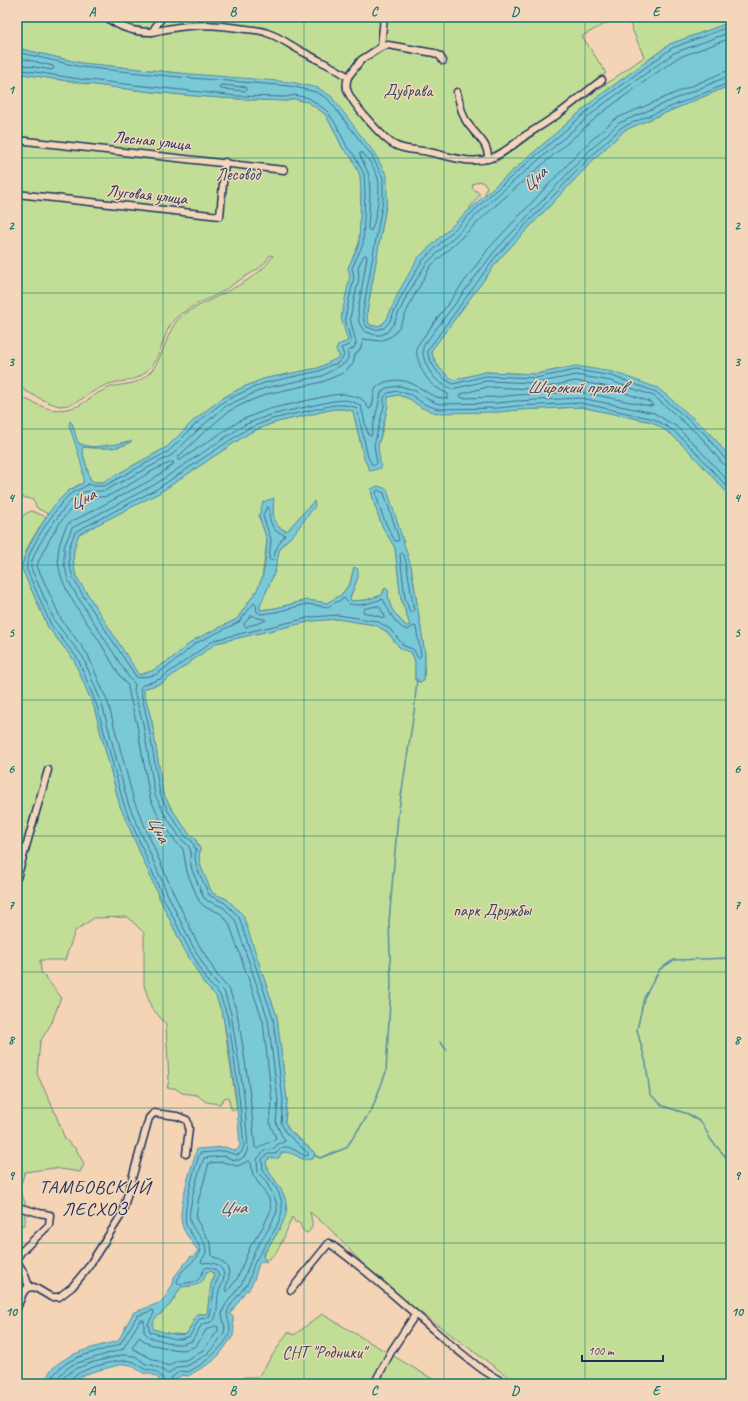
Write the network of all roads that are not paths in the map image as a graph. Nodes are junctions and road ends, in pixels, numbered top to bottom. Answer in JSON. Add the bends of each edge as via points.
{"nodes":[{"id":1,"x":106,"y":17,"type":"edge"},
{"id":2,"x":162,"y":17,"type":"edge"},
{"id":3,"x":384,"y":17,"type":"edge"},
{"id":4,"x":152,"y":32,"type":"junction"},
{"id":5,"x":381,"y":47,"type":"junction"},
{"id":6,"x":443,"y":61,"type":"dead end"},
{"id":7,"x":348,"y":77,"type":"junction"},
{"id":8,"x":602,"y":80,"type":"dead end"},
{"id":9,"x":458,"y":92,"type":"dead end"},
{"id":10,"x":17,"y":140,"type":"edge"},
{"id":11,"x":488,"y":159,"type":"junction"},
{"id":12,"x":225,"y":162,"type":"junction"},
{"id":13,"x":284,"y":170,"type":"dead end"},
{"id":14,"x":17,"y":194,"type":"edge"},
{"id":15,"x":48,"y":770,"type":"dead end"},
{"id":16,"x":17,"y":878,"type":"edge"},
{"id":17,"x":186,"y":1154,"type":"dead end"},
{"id":18,"x":18,"y":1207,"type":"edge"},
{"id":19,"x":30,"y":1287,"type":"junction"},
{"id":20,"x":291,"y":1290,"type":"dead end"},
{"id":21,"x":17,"y":1308,"type":"edge"},
{"id":22,"x":415,"y":1315,"type":"junction"},
{"id":23,"x":374,"y":1384,"type":"edge"},
{"id":24,"x":506,"y":1384,"type":"edge"}],
"edges":[{"from":1,"to":4,"type":"street","via":[[137,32]]},
{"from":2,"to":4,"type":"street"},
{"from":3,"to":5,"type":"street"},
{"from":4,"to":7,"type":"street","via":[[181,26],[220,25],[267,32]]},
{"from":5,"to":6,"type":"street","via":[[388,45],[434,53]]},
{"from":5,"to":7,"type":"street","via":[[361,60]]},
{"from":7,"to":11,"type":"street","via":[[347,89],[354,102],[392,144],[462,160]]},
{"from":8,"to":11,"type":"street","via":[[515,145]]},
{"from":9,"to":11,"type":"street","via":[[461,110],[485,145]]},
{"from":10,"to":12,"type":"street","name":"Лесная улица"},
{"from":12,"to":13,"type":"street","name":"Лесная улица"},
{"from":12,"to":14,"type":"street","name":"Луговая улица","via":[[220,216]]},
{"from":15,"to":16,"type":"street"},
{"from":17,"to":19,"type":"street","via":[[189,1128],[187,1120],[154,1113],[149,1118],[122,1214],[87,1269],[72,1287],[59,1297],[51,1297],[38,1288]]},
{"from":18,"to":19,"type":"street","via":[[50,1215],[49,1225],[17,1258]]},
{"from":19,"to":21,"type":"street","via":[[23,1292]]},
{"from":20,"to":22,"type":"street","via":[[329,1243],[350,1257]]},
{"from":22,"to":23,"type":"street"},
{"from":22,"to":24,"type":"street","via":[[476,1365]]}]}
